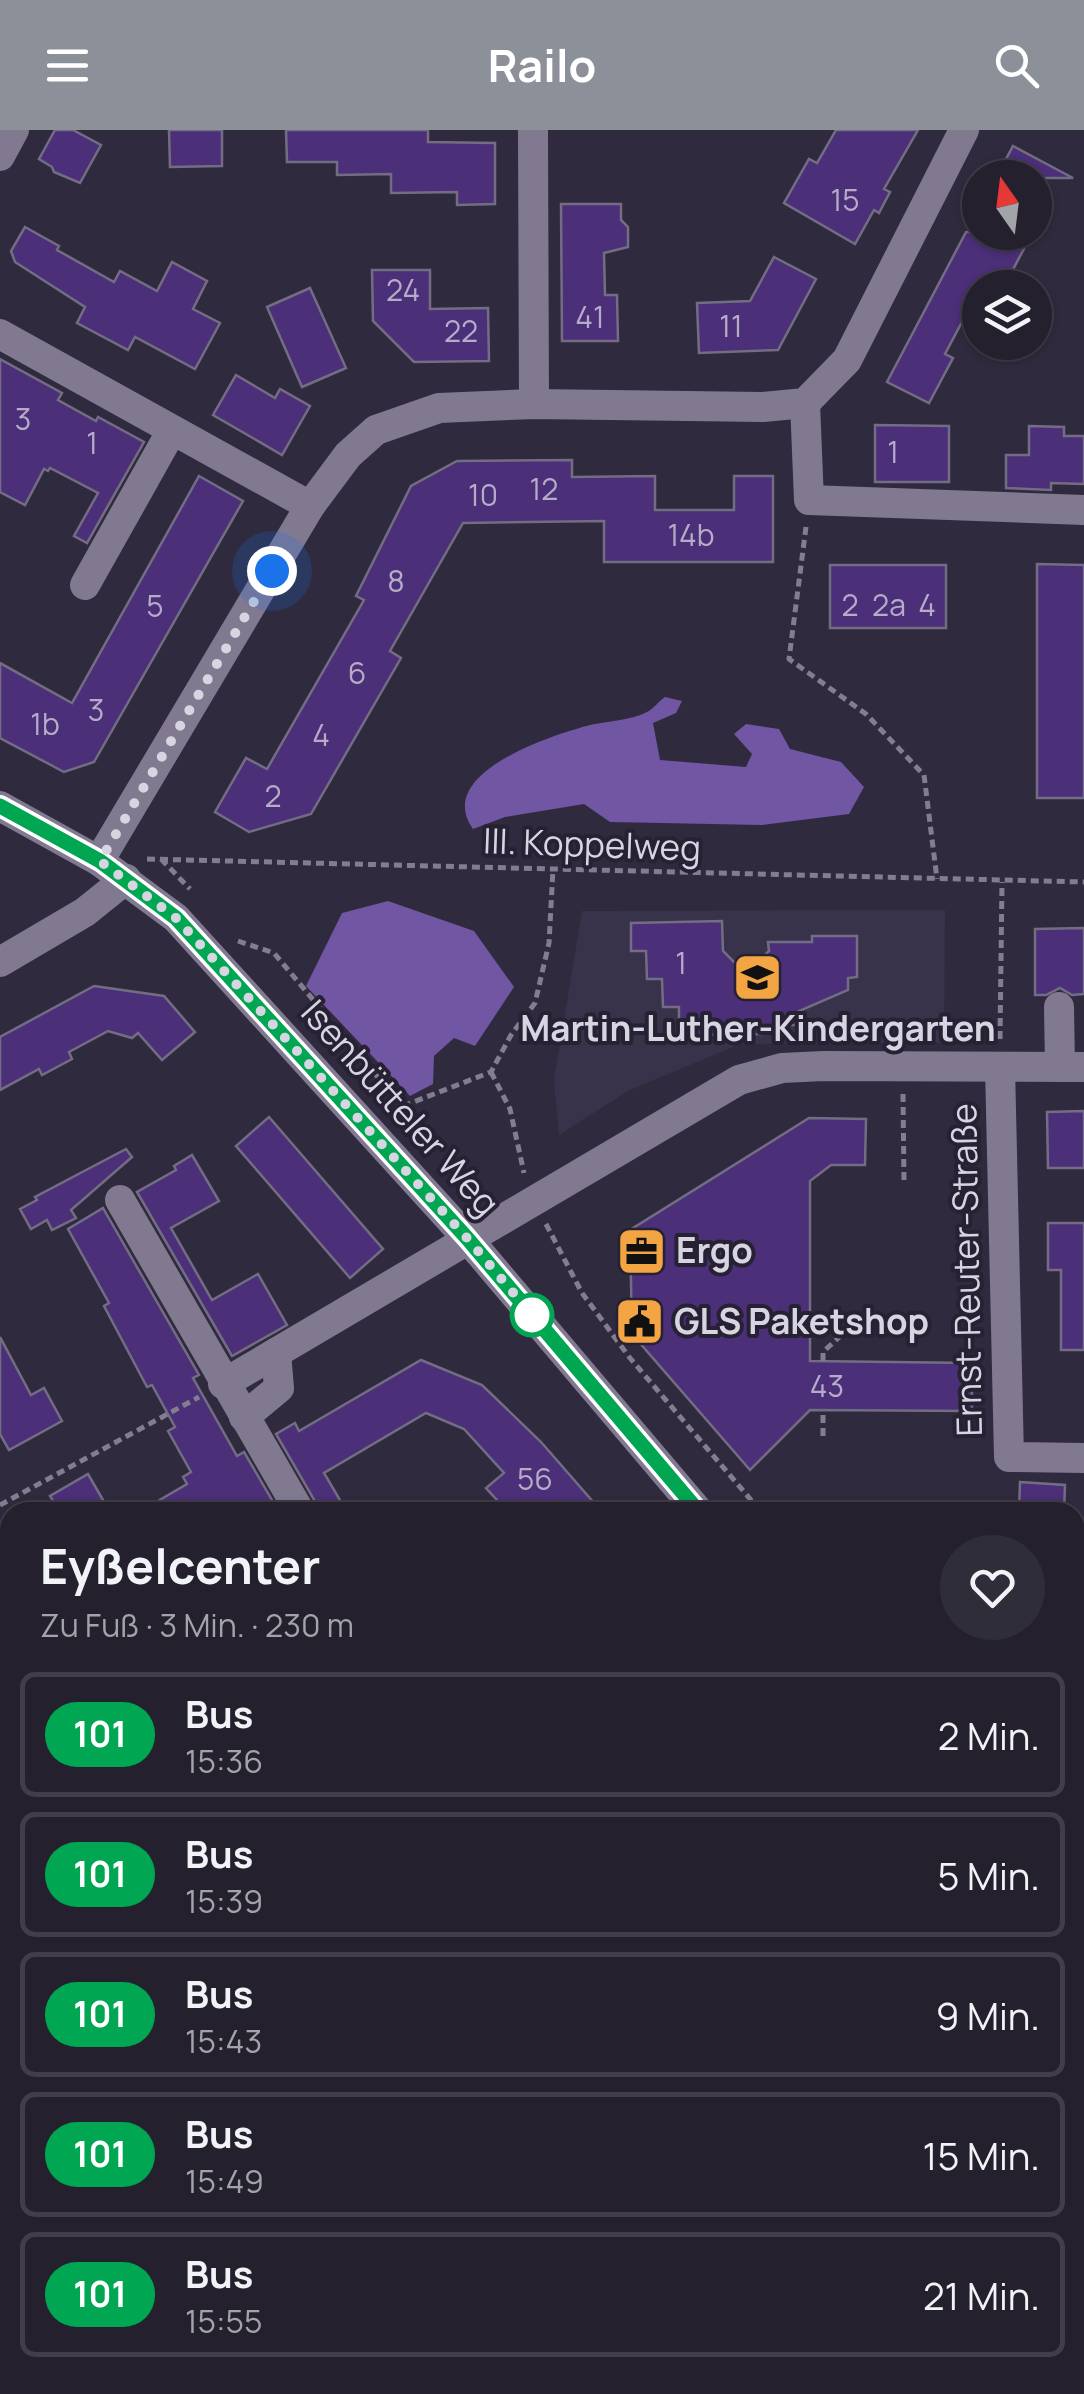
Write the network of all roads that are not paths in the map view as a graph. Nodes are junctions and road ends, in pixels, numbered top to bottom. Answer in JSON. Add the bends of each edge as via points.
{"nodes":[{"id":1,"x":14,"y":130,"type":"edge"},
{"id":2,"x":532,"y":130,"type":"edge"},
{"id":3,"x":964,"y":130,"type":"edge"},
{"id":4,"x":0,"y":156,"type":"edge"},
{"id":5,"x":0,"y":334,"type":"edge"},
{"id":6,"x":805,"y":403,"type":"junction"},
{"id":7,"x":534,"y":404,"type":"junction"},
{"id":8,"x":172,"y":430,"type":"junction"},
{"id":9,"x":310,"y":506,"type":"junction"},
{"id":10,"x":1084,"y":510,"type":"edge"},
{"id":11,"x":86,"y":585,"type":"dead end"},
{"id":12,"x":0,"y":806,"type":"edge"},
{"id":13,"x":100,"y":861,"type":"junction"},
{"id":14,"x":136,"y":869,"type":"junction"},
{"id":15,"x":0,"y":962,"type":"edge"},
{"id":16,"x":1059,"y":1007,"type":"dead end"},
{"id":17,"x":1000,"y":1066,"type":"junction"},
{"id":18,"x":1072,"y":1067,"type":"edge"},
{"id":19,"x":120,"y":1200,"type":"dead end"},
{"id":20,"x":467,"y":1238,"type":"junction"},
{"id":21,"x":276,"y":1353,"type":"junction"},
{"id":22,"x":224,"y":1384,"type":"junction"},
{"id":23,"x":244,"y":1416,"type":"junction"},
{"id":24,"x":1084,"y":1458,"type":"edge"},
{"id":25,"x":294,"y":1502,"type":"edge"},
{"id":26,"x":691,"y":1502,"type":"edge"}],
"edges":[{"from":1,"to":4,"type":"street"},
{"from":2,"to":7,"type":"street"},
{"from":3,"to":6,"type":"street","via":[[847,360]]},
{"from":5,"to":8,"type":"street"},
{"from":6,"to":7,"type":"street"},
{"from":6,"to":10,"type":"street","via":[[809,500]]},
{"from":7,"to":9,"type":"street","via":[[439,408],[376,430],[348,454]]},
{"from":8,"to":9,"type":"street"},
{"from":8,"to":11,"type":"street"},
{"from":9,"to":13,"type":"street"},
{"from":12,"to":13,"type":"street","name":"Isenbütteler Weg"},
{"from":13,"to":14,"type":"street","name":"Isenbütteler Weg"},
{"from":14,"to":15,"type":"street","via":[[85,912]]},
{"from":14,"to":20,"type":"street","name":"Isenbütteler Weg"},
{"from":16,"to":18,"type":"street"},
{"from":17,"to":18,"type":"street"},
{"from":17,"to":20,"type":"street","via":[[782,1068],[738,1080]]},
{"from":17,"to":24,"type":"street","name":"Ernst-Reuter-Straße","via":[[1009,1457]]},
{"from":19,"to":22,"type":"street"},
{"from":20,"to":21,"type":"street"},
{"from":20,"to":26,"type":"street","name":"Isenbütteler Weg"},
{"from":21,"to":22,"type":"street"},
{"from":21,"to":23,"type":"street","via":[[279,1388]]},
{"from":22,"to":23,"type":"street"},
{"from":23,"to":25,"type":"street"}]}
